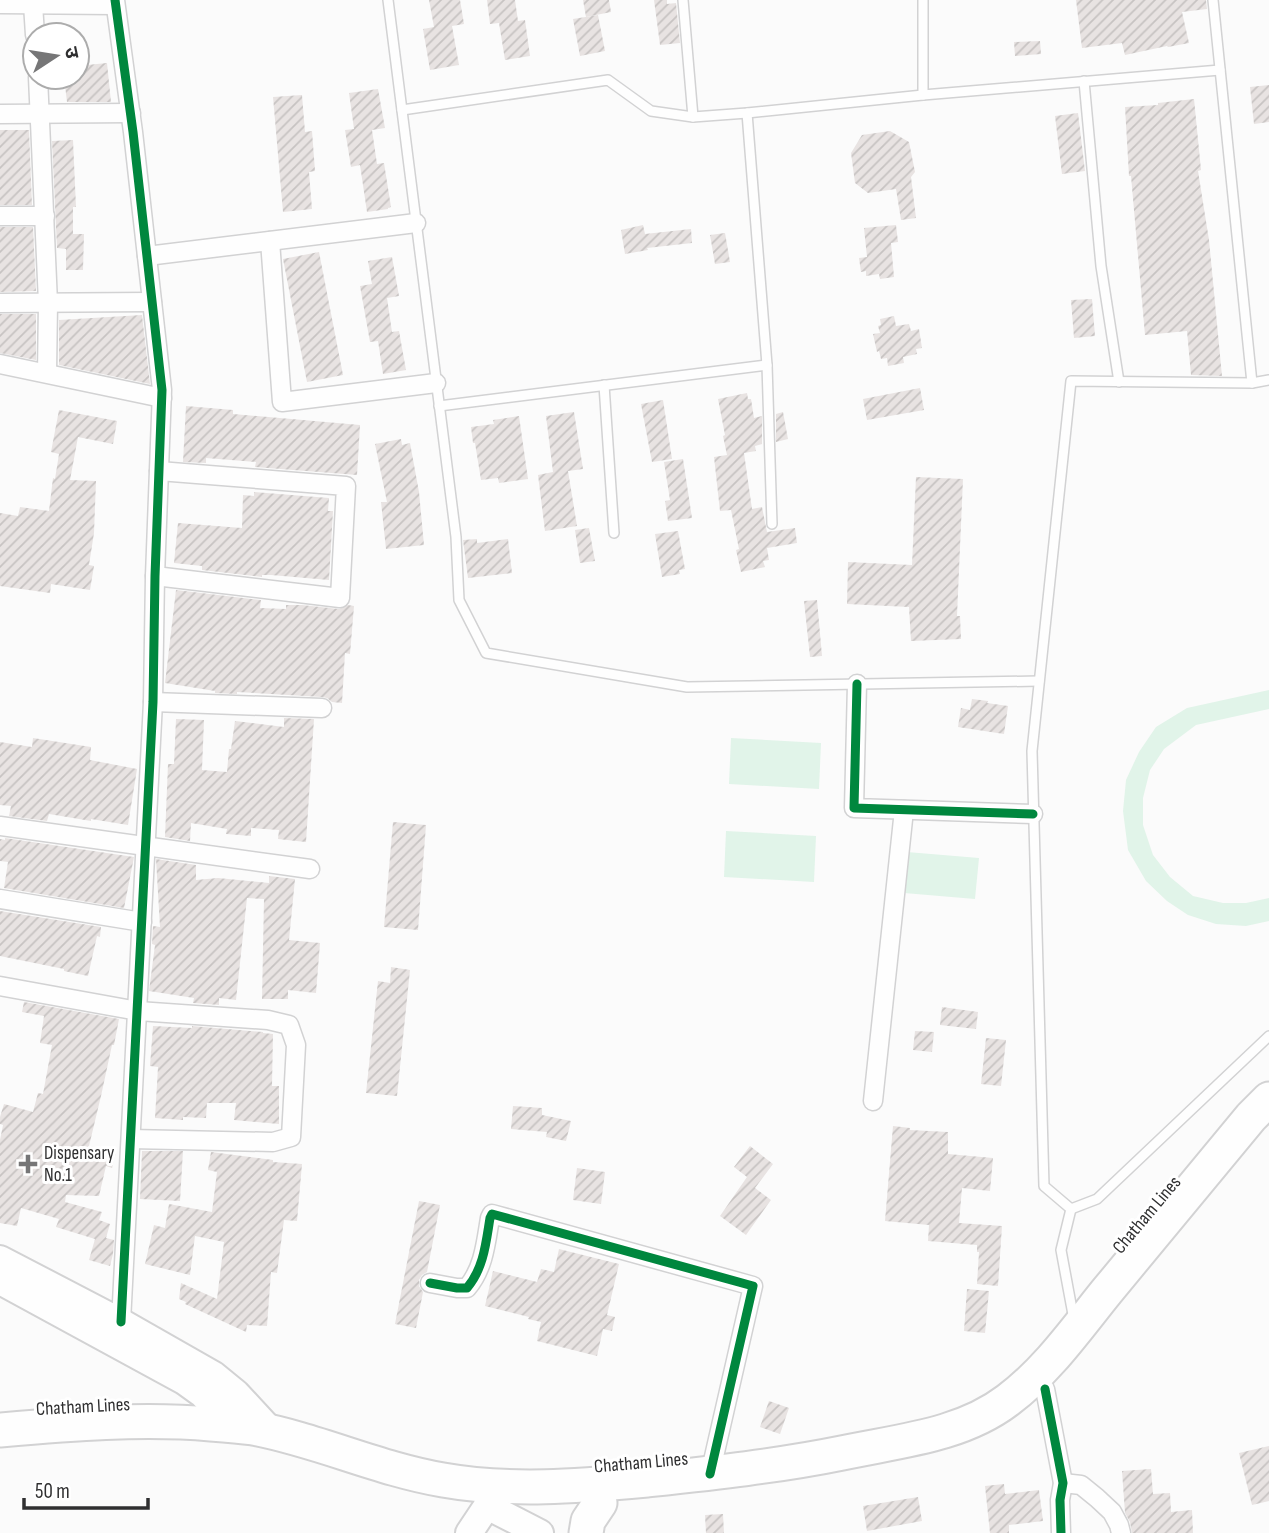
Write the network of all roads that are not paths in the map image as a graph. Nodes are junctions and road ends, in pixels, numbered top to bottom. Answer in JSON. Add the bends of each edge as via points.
{"nodes":[{"id":1,"x":388,"y":0,"type":"edge"},
{"id":2,"x":683,"y":0,"type":"edge"},
{"id":3,"x":923,"y":0,"type":"edge"},
{"id":4,"x":1213,"y":0,"type":"edge"},
{"id":5,"x":115,"y":3,"type":"edge"},
{"id":6,"x":0,"y":4,"type":"edge"},
{"id":7,"x":33,"y":5,"type":"junction"},
{"id":8,"x":34,"y":21,"type":"edge"},
{"id":9,"x":1220,"y":69,"type":"junction"},
{"id":10,"x":1084,"y":81,"type":"junction"},
{"id":11,"x":39,"y":91,"type":"edge"},
{"id":12,"x":923,"y":95,"type":"junction"},
{"id":13,"x":402,"y":110,"type":"junction"},
{"id":14,"x":40,"y":113,"type":"junction"},
{"id":15,"x":131,"y":113,"type":"junction"},
{"id":16,"x":747,"y":113,"type":"junction"},
{"id":17,"x":0,"y":114,"type":"edge"},
{"id":18,"x":692,"y":117,"type":"junction"},
{"id":19,"x":0,"y":216,"type":"edge"},
{"id":20,"x":45,"y":216,"type":"junction"},
{"id":21,"x":416,"y":223,"type":"junction"},
{"id":22,"x":270,"y":241,"type":"junction"},
{"id":23,"x":147,"y":256,"type":"junction"},
{"id":24,"x":152,"y":302,"type":"junction"},
{"id":25,"x":0,"y":303,"type":"edge"},
{"id":26,"x":48,"y":303,"type":"junction"},
{"id":27,"x":0,"y":364,"type":"edge"},
{"id":28,"x":767,"y":365,"type":"junction"},
{"id":29,"x":47,"y":373,"type":"junction"},
{"id":30,"x":1269,"y":380,"type":"edge"},
{"id":31,"x":1119,"y":382,"type":"junction"},
{"id":32,"x":436,"y":383,"type":"junction"},
{"id":33,"x":1252,"y":383,"type":"junction"},
{"id":34,"x":604,"y":385,"type":"junction"},
{"id":35,"x":162,"y":398,"type":"junction"},
{"id":36,"x":439,"y":406,"type":"junction"},
{"id":37,"x":159,"y":471,"type":"junction"},
{"id":38,"x":772,"y":524,"type":"dead end"},
{"id":39,"x":614,"y":533,"type":"dead end"},
{"id":40,"x":155,"y":576,"type":"junction"},
{"id":41,"x":1039,"y":681,"type":"junction"},
{"id":42,"x":857,"y":684,"type":"junction"},
{"id":43,"x":153,"y":702,"type":"junction"},
{"id":44,"x":322,"y":708,"type":"dead end"},
{"id":45,"x":904,"y":810,"type":"junction"},
{"id":46,"x":1034,"y":814,"type":"junction"},
{"id":47,"x":0,"y":826,"type":"edge"},
{"id":48,"x":145,"y":845,"type":"junction"},
{"id":49,"x":310,"y":869,"type":"dead end"},
{"id":50,"x":0,"y":899,"type":"edge"},
{"id":51,"x":142,"y":922,"type":"junction"},
{"id":52,"x":0,"y":986,"type":"edge"},
{"id":53,"x":138,"y":1011,"type":"junction"},
{"id":54,"x":1269,"y":1036,"type":"edge"},
{"id":55,"x":1269,"y":1099,"type":"edge"},
{"id":56,"x":873,"y":1101,"type":"dead end"},
{"id":57,"x":1269,"y":1124,"type":"edge"},
{"id":58,"x":131,"y":1139,"type":"junction"},
{"id":59,"x":1071,"y":1209,"type":"junction"},
{"id":60,"x":0,"y":1259,"type":"edge"},
{"id":61,"x":0,"y":1281,"type":"edge"},
{"id":62,"x":430,"y":1283,"type":"dead end"},
{"id":63,"x":121,"y":1322,"type":"junction"},
{"id":64,"x":1076,"y":1329,"type":"junction"},
{"id":65,"x":1045,"y":1388,"type":"junction"},
{"id":66,"x":233,"y":1426,"type":"junction"},
{"id":67,"x":0,"y":1430,"type":"edge"},
{"id":68,"x":273,"y":1433,"type":"junction"},
{"id":69,"x":0,"y":1446,"type":"edge"},
{"id":70,"x":710,"y":1474,"type":"junction"},
{"id":71,"x":1063,"y":1483,"type":"junction"},
{"id":72,"x":489,"y":1496,"type":"junction"},
{"id":73,"x":600,"y":1503,"type":"junction"},
{"id":74,"x":469,"y":1533,"type":"edge"},
{"id":75,"x":540,"y":1533,"type":"edge"},
{"id":76,"x":586,"y":1533,"type":"edge"},
{"id":77,"x":1061,"y":1533,"type":"edge"},
{"id":78,"x":1121,"y":1533,"type":"edge"}],
"edges":[{"from":1,"to":13,"type":"lane"},
{"from":2,"to":18,"type":"lane"},
{"from":3,"to":12,"type":"lane"},
{"from":4,"to":9,"type":"lane"},
{"from":5,"to":7,"type":"street"},
{"from":5,"to":15,"type":"street"},
{"from":6,"to":7,"type":"street"},
{"from":7,"to":8,"type":"street"},
{"from":9,"to":10,"type":"lane"},
{"from":9,"to":33,"type":"lane"},
{"from":10,"to":12,"type":"lane"},
{"from":10,"to":31,"type":"lane","via":[[1101,266]]},
{"from":11,"to":14,"type":"street"},
{"from":12,"to":16,"type":"lane"},
{"from":13,"to":18,"type":"lane","via":[[608,80],[650,111]]},
{"from":13,"to":21,"type":"lane"},
{"from":14,"to":15,"type":"street"},
{"from":14,"to":17,"type":"street"},
{"from":14,"to":20,"type":"street"},
{"from":15,"to":23,"type":"street"},
{"from":16,"to":18,"type":"lane"},
{"from":16,"to":28,"type":"lane"},
{"from":19,"to":20,"type":"street"},
{"from":20,"to":26,"type":"street"},
{"from":21,"to":22,"type":"street"},
{"from":21,"to":32,"type":"lane"},
{"from":22,"to":23,"type":"street"},
{"from":22,"to":32,"type":"street","via":[[282,402]]},
{"from":23,"to":24,"type":"street"},
{"from":24,"to":26,"type":"street"},
{"from":24,"to":35,"type":"street"},
{"from":25,"to":26,"type":"street"},
{"from":26,"to":29,"type":"street"},
{"from":27,"to":29,"type":"street"},
{"from":28,"to":34,"type":"lane"},
{"from":28,"to":38,"type":"lane"},
{"from":29,"to":35,"type":"street"},
{"from":30,"to":33,"type":"lane"},
{"from":31,"to":33,"type":"lane"},
{"from":31,"to":41,"type":"lane","via":[[1070,381]]},
{"from":32,"to":36,"type":"lane"},
{"from":34,"to":36,"type":"lane"},
{"from":34,"to":39,"type":"lane"},
{"from":35,"to":37,"type":"street"},
{"from":36,"to":42,"type":"lane","via":[[459,600],[486,653],[687,687]]},
{"from":37,"to":40,"type":"street"},
{"from":37,"to":40,"type":"street","via":[[346,486],[340,598]]},
{"from":40,"to":43,"type":"street"},
{"from":41,"to":42,"type":"lane"},
{"from":41,"to":46,"type":"lane","via":[[1031,751]]},
{"from":42,"to":45,"type":"street","via":[[854,808]]},
{"from":43,"to":44,"type":"street"},
{"from":43,"to":48,"type":"street"},
{"from":45,"to":46,"type":"street"},
{"from":45,"to":56,"type":"street"},
{"from":46,"to":59,"type":"lane","via":[[1044,1186]]},
{"from":47,"to":48,"type":"street"},
{"from":48,"to":49,"type":"street"},
{"from":48,"to":51,"type":"street"},
{"from":50,"to":51,"type":"street"},
{"from":51,"to":53,"type":"street"},
{"from":52,"to":53,"type":"street"},
{"from":53,"to":58,"type":"street"},
{"from":53,"to":58,"type":"street","via":[[289,1025],[296,1045],[292,1124],[291,1138],[273,1142]]},
{"from":54,"to":59,"type":"lane","via":[[1097,1199]]},
{"from":55,"to":64,"type":"highway","name":"Chatham Lines"},
{"from":57,"to":65,"type":"highway","name":"Chatham Lines"},
{"from":58,"to":63,"type":"street"},
{"from":59,"to":64,"type":"lane","via":[[1061,1250]]},
{"from":60,"to":63,"type":"main road"},
{"from":61,"to":66,"type":"main road","via":[[184,1381]]},
{"from":62,"to":70,"type":"street","via":[[457,1288],[473,1281],[492,1214],[753,1286]]},
{"from":63,"to":68,"type":"main road","via":[[214,1375]]},
{"from":64,"to":70,"type":"highway","name":"Chatham Lines","via":[[1010,1399],[958,1427],[809,1460]]},
{"from":65,"to":71,"type":"street"},
{"from":65,"to":73,"type":"highway","name":"Chatham Lines","via":[[1009,1420],[959,1444],[791,1480]]},
{"from":66,"to":67,"type":"highway","name":"Chatham Lines","via":[[102,1422]]},
{"from":66,"to":68,"type":"highway","name":"Chatham Lines"},
{"from":68,"to":72,"type":"highway","name":"Chatham Lines"},
{"from":69,"to":72,"type":"highway","name":"Chatham Lines","via":[[162,1438],[226,1442],[287,1453],[422,1495],[459,1502]]},
{"from":70,"to":72,"type":"highway","name":"Chatham Lines","via":[[529,1488]]},
{"from":71,"to":77,"type":"street"},
{"from":71,"to":78,"type":"street","via":[[1081,1485],[1097,1498],[1112,1512]]},
{"from":72,"to":73,"type":"highway","name":"Chatham Lines","via":[[553,1507]]},
{"from":72,"to":74,"type":"main road"},
{"from":72,"to":75,"type":"main road"},
{"from":73,"to":76,"type":"highway"}]}
